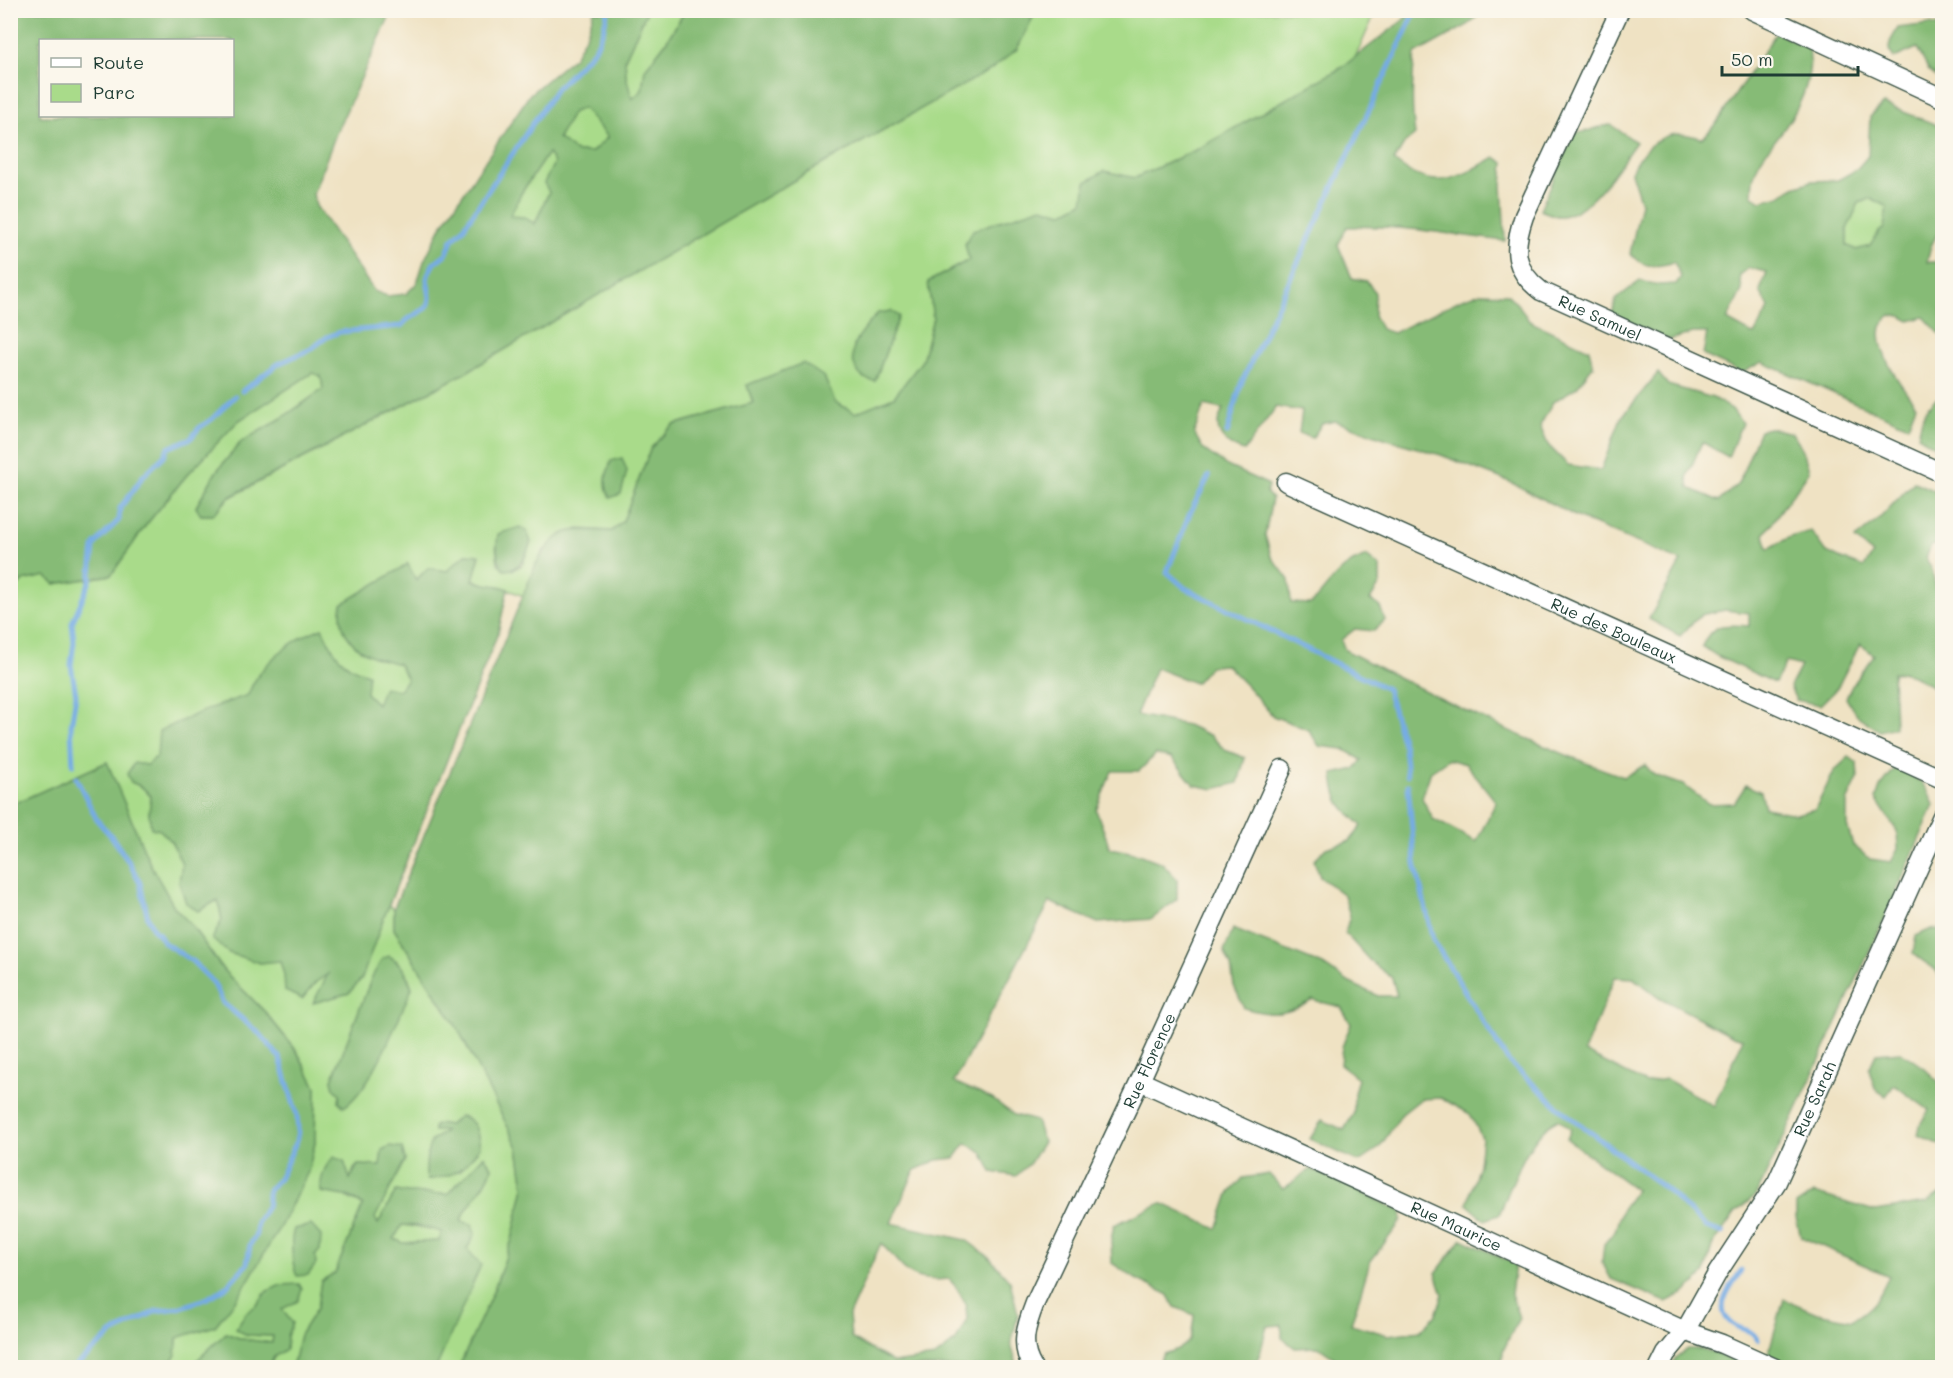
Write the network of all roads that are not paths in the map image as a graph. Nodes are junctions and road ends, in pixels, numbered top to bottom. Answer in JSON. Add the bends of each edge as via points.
{"nodes":[{"id":1,"x":1620,"y":10,"type":"edge"},
{"id":2,"x":1752,"y":10,"type":"edge"},
{"id":3,"x":1942,"y":98,"type":"edge"},
{"id":4,"x":1942,"y":473,"type":"edge"},
{"id":5,"x":1286,"y":482,"type":"dead end"},
{"id":6,"x":1282,"y":769,"type":"dead end"},
{"id":7,"x":1942,"y":779,"type":"edge"},
{"id":8,"x":1942,"y":816,"type":"edge"},
{"id":9,"x":1140,"y":1081,"type":"junction"},
{"id":10,"x":1685,"y":1330,"type":"junction"},
{"id":11,"x":1029,"y":1361,"type":"edge"},
{"id":12,"x":1659,"y":1368,"type":"edge"},
{"id":13,"x":1775,"y":1368,"type":"edge"}],
"edges":[{"from":1,"to":4,"type":"street","name":"Rue Samuel","via":[[1524,216],[1517,248],[1523,274],[1541,291]]},
{"from":2,"to":3,"type":"street"},
{"from":5,"to":7,"type":"street","name":"Rue des Bouleaux"},
{"from":6,"to":9,"type":"street","name":"Rue Florence"},
{"from":8,"to":10,"type":"street","name":"Rue Sarah","via":[[1777,1182]]},
{"from":9,"to":10,"type":"street","name":"Rue Maurice"},
{"from":9,"to":11,"type":"street","name":"Rue Florence","via":[[1026,1324],[1024,1341]]},
{"from":10,"to":12,"type":"street","name":"Rue Sarah"},
{"from":10,"to":13,"type":"street","name":"Rue Maurice"}]}
